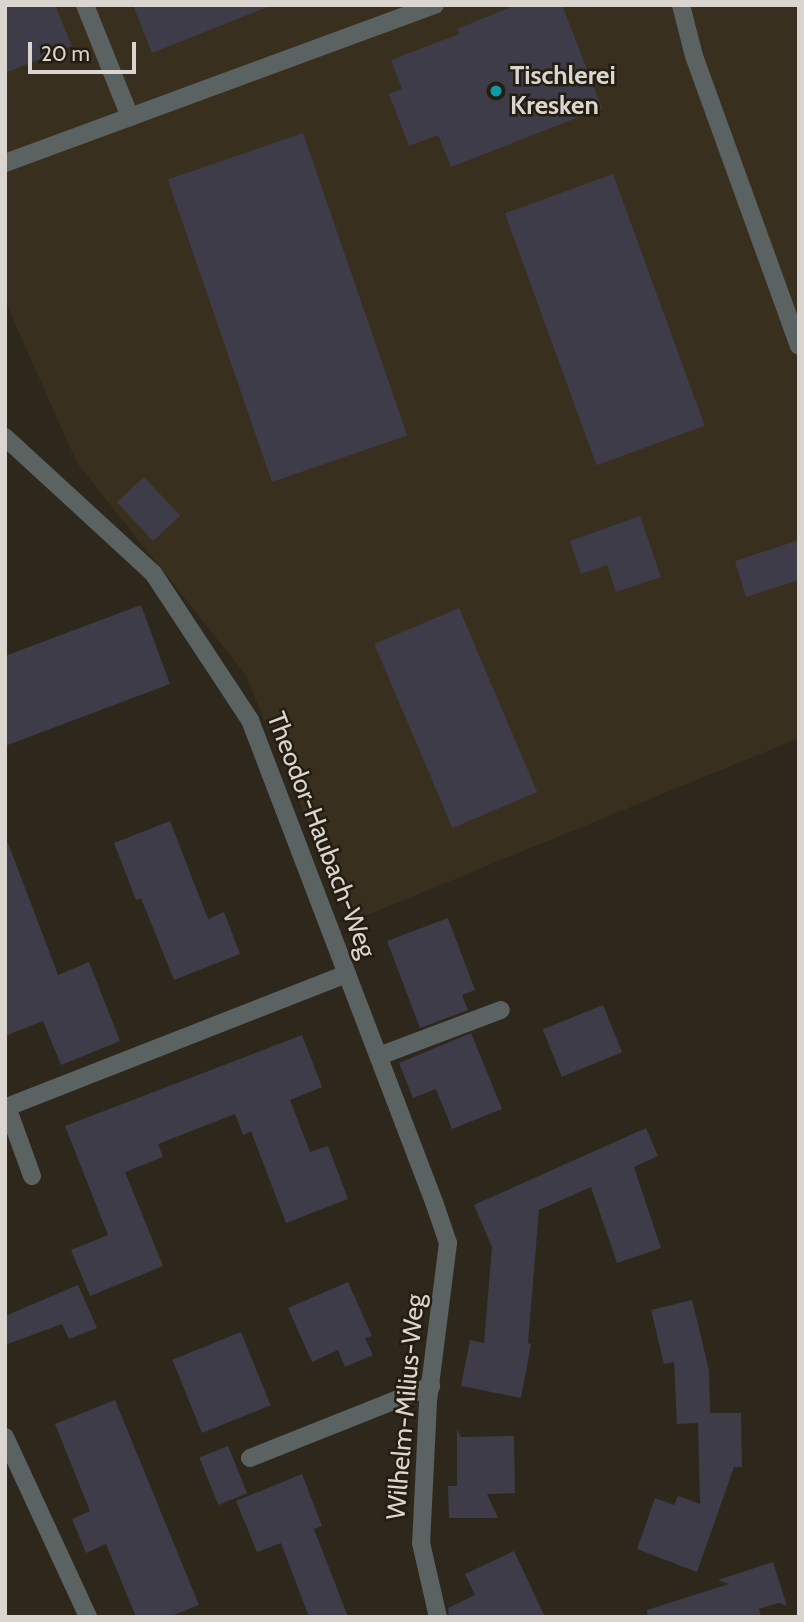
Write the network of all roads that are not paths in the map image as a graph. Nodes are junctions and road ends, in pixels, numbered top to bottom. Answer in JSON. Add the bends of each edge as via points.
{"nodes":[{"id":1,"x":85,"y":5,"type":"edge"},
{"id":2,"x":435,"y":5,"type":"edge"},
{"id":3,"x":681,"y":5,"type":"edge"},
{"id":4,"x":130,"y":117,"type":"junction"},
{"id":5,"x":5,"y":163,"type":"edge"},
{"id":6,"x":792,"y":306,"type":"edge"},
{"id":7,"x":799,"y":346,"type":"edge"},
{"id":8,"x":5,"y":438,"type":"edge"},
{"id":9,"x":347,"y":974,"type":"junction"},
{"id":10,"x":501,"y":1010,"type":"dead end"},
{"id":11,"x":379,"y":1056,"type":"junction"},
{"id":12,"x":6,"y":1104,"type":"edge"},
{"id":13,"x":32,"y":1176,"type":"dead end"},
{"id":14,"x":434,"y":1202,"type":"joint"},
{"id":15,"x":431,"y":1386,"type":"junction"},
{"id":16,"x":5,"y":1437,"type":"edge"},
{"id":17,"x":250,"y":1458,"type":"dead end"},
{"id":18,"x":88,"y":1617,"type":"edge"},
{"id":19,"x":438,"y":1617,"type":"edge"}],
"edges":[{"from":1,"to":4,"type":"street"},
{"from":2,"to":4,"type":"street"},
{"from":3,"to":6,"type":"street","via":[[694,56]]},
{"from":4,"to":5,"type":"street"},
{"from":6,"to":7,"type":"street"},
{"from":8,"to":9,"type":"street","name":"Theodor-Haubach-Weg","via":[[153,573],[250,720]]},
{"from":9,"to":11,"type":"street","name":"Theodor-Haubach-Weg"},
{"from":9,"to":12,"type":"street"},
{"from":10,"to":11,"type":"street"},
{"from":11,"to":14,"type":"street","name":"Theodor-Haubach-Weg"},
{"from":12,"to":13,"type":"street"},
{"from":14,"to":15,"type":"street","name":"Wilhelm-Milius-Weg","via":[[448,1243]]},
{"from":15,"to":17,"type":"street"},
{"from":15,"to":19,"type":"street","name":"Wilhelm-Milius-Weg","via":[[421,1543]]},
{"from":16,"to":18,"type":"street"}]}
